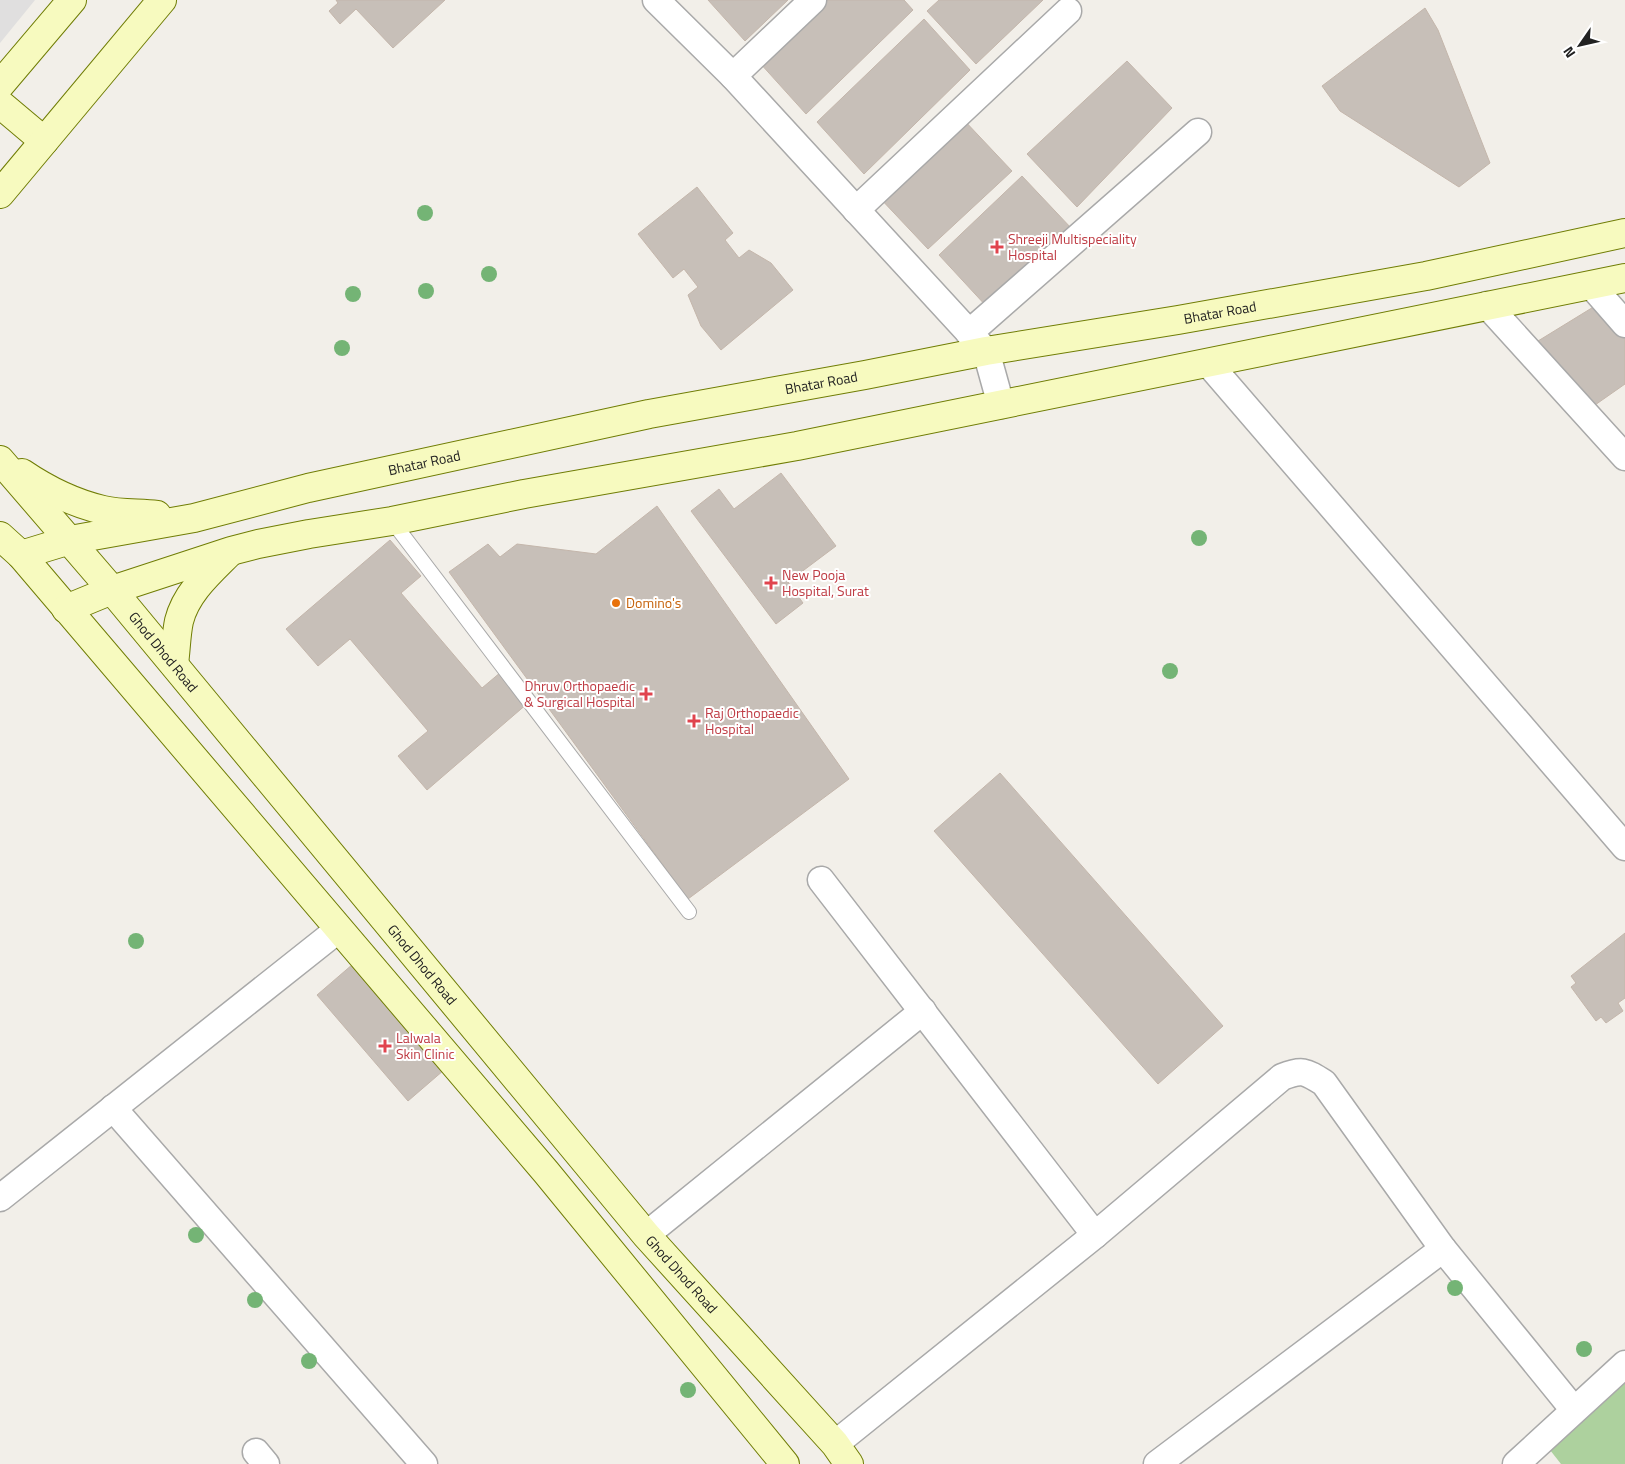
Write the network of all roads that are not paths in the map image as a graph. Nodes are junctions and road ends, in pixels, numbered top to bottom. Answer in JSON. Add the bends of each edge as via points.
{"nodes":[{"id":1,"x":72,"y":0,"type":"edge"},
{"id":2,"x":162,"y":0,"type":"edge"},
{"id":3,"x":656,"y":0,"type":"edge"},
{"id":4,"x":813,"y":0,"type":"edge"},
{"id":5,"x":1068,"y":11,"type":"dead end"},
{"id":6,"x":733,"y":76,"type":"junction"},
{"id":7,"x":0,"y":85,"type":"edge"},
{"id":8,"x":0,"y":104,"type":"edge"},
{"id":9,"x":1198,"y":132,"type":"dead end"},
{"id":10,"x":44,"y":142,"type":"junction"},
{"id":11,"x":0,"y":194,"type":"edge"},
{"id":12,"x":856,"y":210,"type":"junction"},
{"id":13,"x":1625,"y":232,"type":"edge"},
{"id":14,"x":1625,"y":278,"type":"edge"},
{"id":15,"x":1591,"y":285,"type":"junction"},
{"id":16,"x":1487,"y":305,"type":"junction"},
{"id":17,"x":1625,"y":324,"type":"edge"},
{"id":18,"x":978,"y":342,"type":"junction"},
{"id":19,"x":1208,"y":363,"type":"junction"},
{"id":20,"x":1001,"y":406,"type":"junction"},
{"id":21,"x":1625,"y":457,"type":"edge"},
{"id":22,"x":0,"y":459,"type":"edge"},
{"id":23,"x":194,"y":518,"type":"junction"},
{"id":24,"x":392,"y":521,"type":"junction"},
{"id":25,"x":0,"y":536,"type":"edge"},
{"id":26,"x":70,"y":540,"type":"junction"},
{"id":27,"x":231,"y":551,"type":"junction"},
{"id":28,"x":21,"y":555,"type":"junction"},
{"id":29,"x":112,"y":590,"type":"junction"},
{"id":30,"x":66,"y":610,"type":"junction"},
{"id":31,"x":174,"y":664,"type":"junction"},
{"id":32,"x":1625,"y":847,"type":"edge"},
{"id":33,"x":821,"y":880,"type":"dead end"},
{"id":34,"x":689,"y":912,"type":"dead end"},
{"id":35,"x":338,"y":929,"type":"junction"},
{"id":36,"x":923,"y":1011,"type":"junction"},
{"id":37,"x":113,"y":1108,"type":"junction"},
{"id":38,"x":0,"y":1198,"type":"edge"},
{"id":39,"x":646,"y":1235,"type":"junction"},
{"id":40,"x":1095,"y":1235,"type":"junction"},
{"id":41,"x":1443,"y":1249,"type":"junction"},
{"id":42,"x":1625,"y":1364,"type":"edge"},
{"id":43,"x":1574,"y":1410,"type":"junction"},
{"id":44,"x":842,"y":1454,"type":"edge"},
{"id":45,"x":1532,"y":1458,"type":"edge"},
{"id":46,"x":424,"y":1464,"type":"edge"},
{"id":47,"x":785,"y":1464,"type":"edge"},
{"id":48,"x":1157,"y":1464,"type":"edge"}],
"edges":[{"from":1,"to":7,"type":"main road"},
{"from":2,"to":10,"type":"main road"},
{"from":3,"to":6,"type":"street"},
{"from":4,"to":6,"type":"street"},
{"from":5,"to":12,"type":"street"},
{"from":6,"to":12,"type":"street"},
{"from":8,"to":10,"type":"main road"},
{"from":9,"to":18,"type":"street"},
{"from":10,"to":11,"type":"main road"},
{"from":12,"to":18,"type":"street"},
{"from":13,"to":18,"type":"main road","name":"Bhatar Road","via":[[1426,276],[1178,320]]},
{"from":14,"to":15,"type":"main road"},
{"from":15,"to":16,"type":"main road"},
{"from":15,"to":17,"type":"street"},
{"from":16,"to":19,"type":"main road"},
{"from":16,"to":21,"type":"street"},
{"from":18,"to":20,"type":"street"},
{"from":18,"to":23,"type":"main road","name":"Bhatar Road","via":[[866,375],[649,414],[308,488]]},
{"from":19,"to":20,"type":"main road"},
{"from":19,"to":32,"type":"street"},
{"from":20,"to":24,"type":"main road"},
{"from":22,"to":23,"type":"main road","via":[[34,482],[83,504],[104,510]]},
{"from":22,"to":26,"type":"main road","name":"Ghod Dhod Road"},
{"from":23,"to":26,"type":"main road","name":"Bhatar Road"},
{"from":24,"to":27,"type":"main road"},
{"from":24,"to":34,"type":"lane"},
{"from":25,"to":28,"type":"main road"},
{"from":26,"to":28,"type":"main road","name":"Bhatar Road"},
{"from":26,"to":29,"type":"main road","name":"Ghod Dhod Road"},
{"from":27,"to":29,"type":"main road"},
{"from":27,"to":31,"type":"main road","via":[[200,582],[185,604],[179,620]]},
{"from":28,"to":30,"type":"main road"},
{"from":29,"to":30,"type":"main road"},
{"from":29,"to":31,"type":"main road","name":"Ghod Dhod Road"},
{"from":30,"to":35,"type":"main road"},
{"from":31,"to":39,"type":"main road","name":"Ghod Dhod Road"},
{"from":33,"to":36,"type":"street"},
{"from":35,"to":37,"type":"street"},
{"from":35,"to":47,"type":"main road","via":[[546,1172]]},
{"from":36,"to":39,"type":"street"},
{"from":36,"to":40,"type":"street"},
{"from":37,"to":38,"type":"street"},
{"from":37,"to":46,"type":"street"},
{"from":39,"to":44,"type":"main road","name":"Ghod Dhod Road"},
{"from":40,"to":41,"type":"street","via":[[1282,1077],[1297,1071],[1324,1083]]},
{"from":40,"to":44,"type":"street"},
{"from":41,"to":43,"type":"street"},
{"from":41,"to":48,"type":"street"},
{"from":42,"to":43,"type":"street"},
{"from":43,"to":45,"type":"street"}]}
